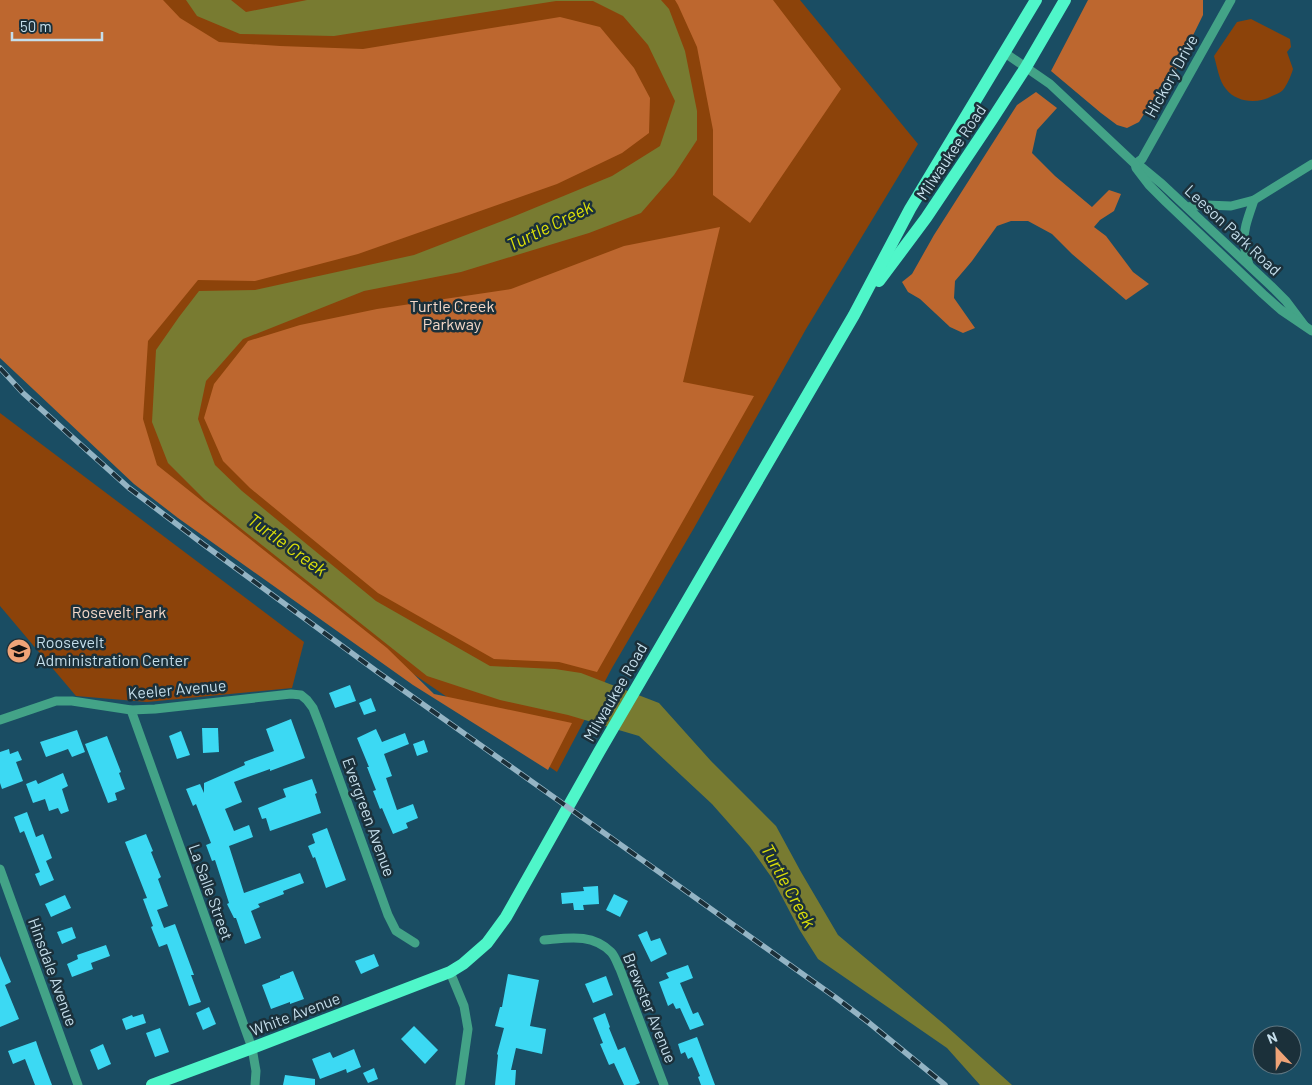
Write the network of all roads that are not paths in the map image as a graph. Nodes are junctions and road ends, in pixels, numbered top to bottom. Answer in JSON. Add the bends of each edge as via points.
{"nodes":[{"id":1,"x":1036,"y":0,"type":"edge"},
{"id":2,"x":1065,"y":0,"type":"edge"},
{"id":3,"x":1231,"y":0,"type":"edge"},
{"id":4,"x":1005,"y":53,"type":"junction"},
{"id":5,"x":1026,"y":67,"type":"junction"},
{"id":6,"x":1135,"y":164,"type":"junction"},
{"id":7,"x":1312,"y":164,"type":"edge"},
{"id":8,"x":1254,"y":200,"type":"junction"},
{"id":9,"x":1187,"y":207,"type":"junction"},
{"id":10,"x":1249,"y":265,"type":"junction"},
{"id":11,"x":854,"y":315,"type":"junction"},
{"id":12,"x":1304,"y":325,"type":"junction"},
{"id":13,"x":1312,"y":331,"type":"edge"},
{"id":14,"x":301,"y":695,"type":"joint"},
{"id":15,"x":130,"y":710,"type":"junction"},
{"id":16,"x":0,"y":720,"type":"edge"},
{"id":17,"x":0,"y":869,"type":"edge"},
{"id":18,"x":544,"y":940,"type":"dead end"},
{"id":19,"x":415,"y":943,"type":"dead end"},
{"id":20,"x":450,"y":972,"type":"junction"},
{"id":21,"x":252,"y":1048,"type":"junction"},
{"id":22,"x":78,"y":1085,"type":"edge"},
{"id":23,"x":152,"y":1085,"type":"edge"},
{"id":24,"x":255,"y":1085,"type":"edge"},
{"id":25,"x":460,"y":1085,"type":"edge"},
{"id":26,"x":664,"y":1085,"type":"edge"}],
"edges":[{"from":1,"to":4,"type":"main road","name":"Milwaukee Road"},
{"from":2,"to":5,"type":"main road","name":"Milwaukee Road"},
{"from":3,"to":6,"type":"street","name":"Hickory Drive","via":[[1142,159]]},
{"from":4,"to":5,"type":"street","name":"Leeson Park Road"},
{"from":4,"to":11,"type":"main road","name":"Milwaukee Road","via":[[910,209]]},
{"from":5,"to":6,"type":"street","name":"Leeson Park Road","via":[[1050,84]]},
{"from":5,"to":11,"type":"main road","name":"Milwaukee Road","via":[[926,218]]},
{"from":6,"to":9,"type":"street","name":"Leeson Park Road"},
{"from":6,"to":12,"type":"street","name":"Leeson Park Road","via":[[1166,202],[1263,294]]},
{"from":7,"to":8,"type":"street"},
{"from":8,"to":9,"type":"street","via":[[1231,206]]},
{"from":8,"to":10,"type":"street","via":[[1246,225],[1244,246]]},
{"from":9,"to":10,"type":"street","name":"Leeson Park Road"},
{"from":10,"to":12,"type":"street","name":"Leeson Park Road","via":[[1286,301]]},
{"from":11,"to":20,"type":"main road","name":"Milwaukee Road","via":[[506,917],[487,943]]},
{"from":12,"to":13,"type":"street","name":"Leeson Park Road"},
{"from":14,"to":15,"type":"street","name":"Keeler Avenue"},
{"from":14,"to":19,"type":"street","name":"Evergreen Avenue","via":[[313,708],[388,915],[396,931]]},
{"from":15,"to":16,"type":"street","name":"Keeler Avenue","via":[[56,700]]},
{"from":15,"to":21,"type":"street","name":"La Salle Street"},
{"from":17,"to":22,"type":"street","name":"Hinsdale Avenue"},
{"from":18,"to":26,"type":"street","name":"Brewster Avenue","via":[[577,938],[597,941],[612,953]]},
{"from":20,"to":21,"type":"main road","name":"White Avenue"},
{"from":20,"to":25,"type":"street","via":[[464,1006],[468,1029]]},
{"from":21,"to":23,"type":"main road","name":"White Avenue"},
{"from":21,"to":24,"type":"street","name":"La Salle Street"}]}
